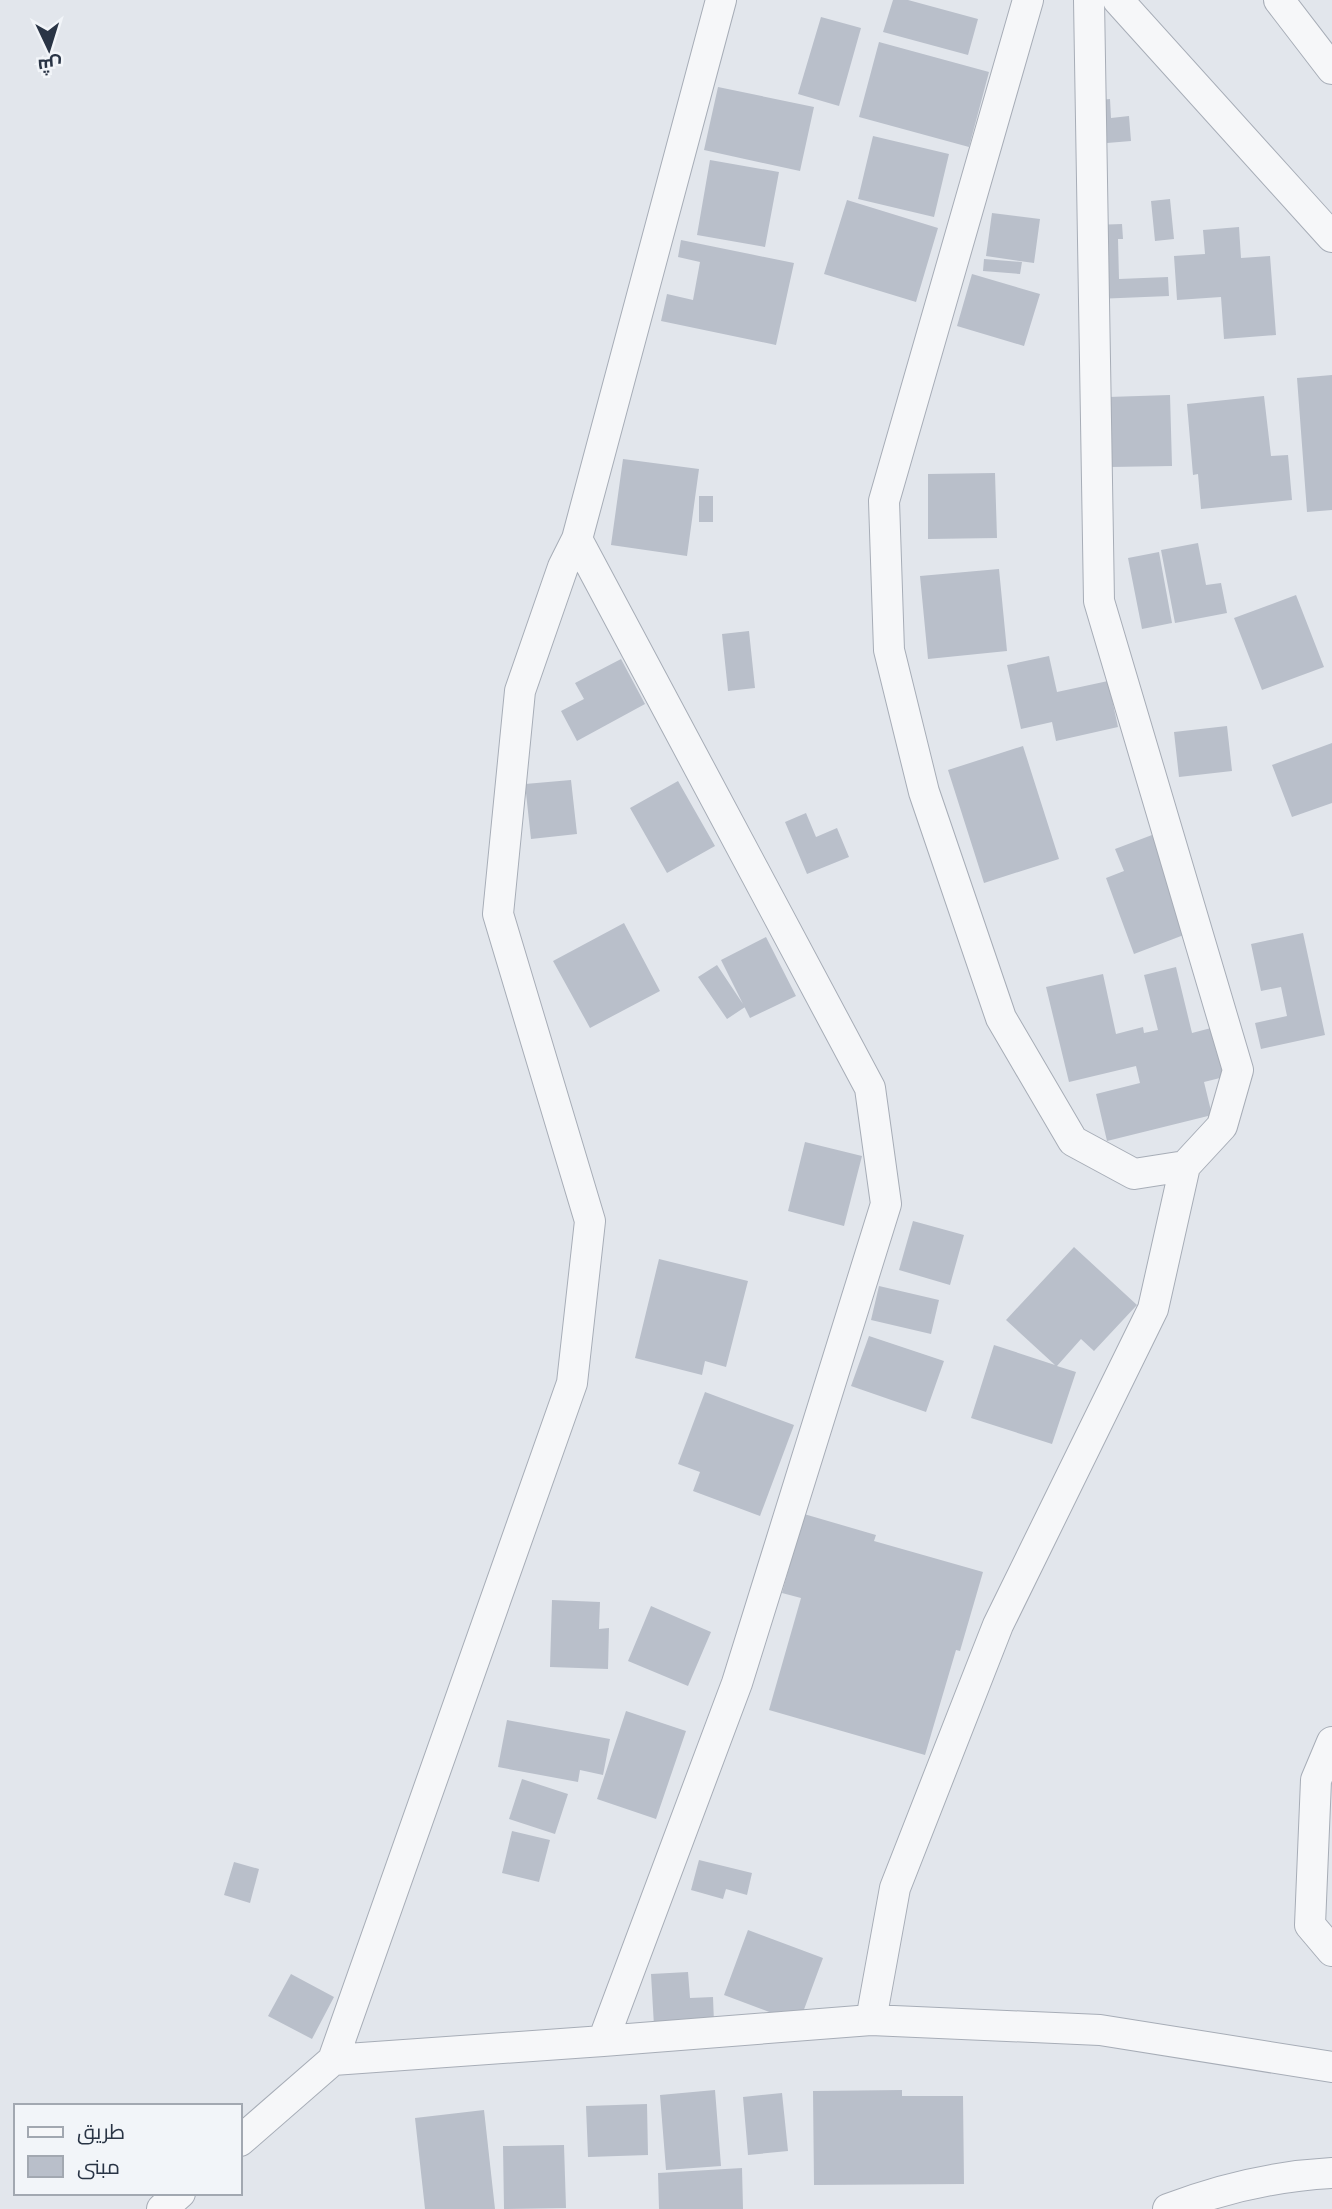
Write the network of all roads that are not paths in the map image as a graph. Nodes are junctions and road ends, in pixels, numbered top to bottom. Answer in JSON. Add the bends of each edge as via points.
{"nodes":[{"id":1,"x":721,"y":0,"type":"edge"},
{"id":2,"x":1028,"y":0,"type":"edge"},
{"id":3,"x":1089,"y":0,"type":"edge"},
{"id":4,"x":1118,"y":0,"type":"edge"},
{"id":5,"x":1279,"y":0,"type":"edge"},
{"id":6,"x":1332,"y":69,"type":"edge"},
{"id":7,"x":1332,"y":237,"type":"edge"},
{"id":8,"x":577,"y":539,"type":"junction"},
{"id":9,"x":1185,"y":1166,"type":"junction"},
{"id":10,"x":1332,"y":1742,"type":"edge"},
{"id":11,"x":1324,"y":1779,"type":"edge"},
{"id":12,"x":1332,"y":1951,"type":"edge"},
{"id":13,"x":872,"y":2020,"type":"junction"},
{"id":14,"x":603,"y":2041,"type":"junction"},
{"id":15,"x":333,"y":2060,"type":"junction"},
{"id":16,"x":1332,"y":2067,"type":"edge"},
{"id":17,"x":242,"y":2139,"type":"edge"},
{"id":18,"x":1332,"y":2173,"type":"edge"},
{"id":19,"x":178,"y":2195,"type":"edge"},
{"id":20,"x":162,"y":2209,"type":"edge"},
{"id":21,"x":1168,"y":2209,"type":"edge"}],
"edges":[{"from":1,"to":8,"type":"street"},
{"from":2,"to":9,"type":"street","via":[[884,501],[889,650],[923,792],[1001,1018],[1073,1141],[1134,1174]]},
{"from":3,"to":9,"type":"street","via":[[1099,601],[1238,1070],[1222,1126]]},
{"from":4,"to":7,"type":"street"},
{"from":5,"to":6,"type":"street"},
{"from":8,"to":14,"type":"street","via":[[870,1088],[886,1204],[737,1683]]},
{"from":8,"to":15,"type":"street","via":[[520,691],[498,914],[590,1222],[572,1383]]},
{"from":9,"to":13,"type":"street","via":[[1153,1309],[998,1625],[895,1888]]},
{"from":10,"to":11,"type":"street"},
{"from":11,"to":12,"type":"street","via":[[1310,1925]]},
{"from":13,"to":14,"type":"street"},
{"from":13,"to":16,"type":"street","via":[[1100,2030]]},
{"from":14,"to":15,"type":"street"},
{"from":15,"to":17,"type":"street"},
{"from":18,"to":21,"type":"street","via":[[1297,2175],[1204,2195]]},
{"from":19,"to":20,"type":"street"}]}
